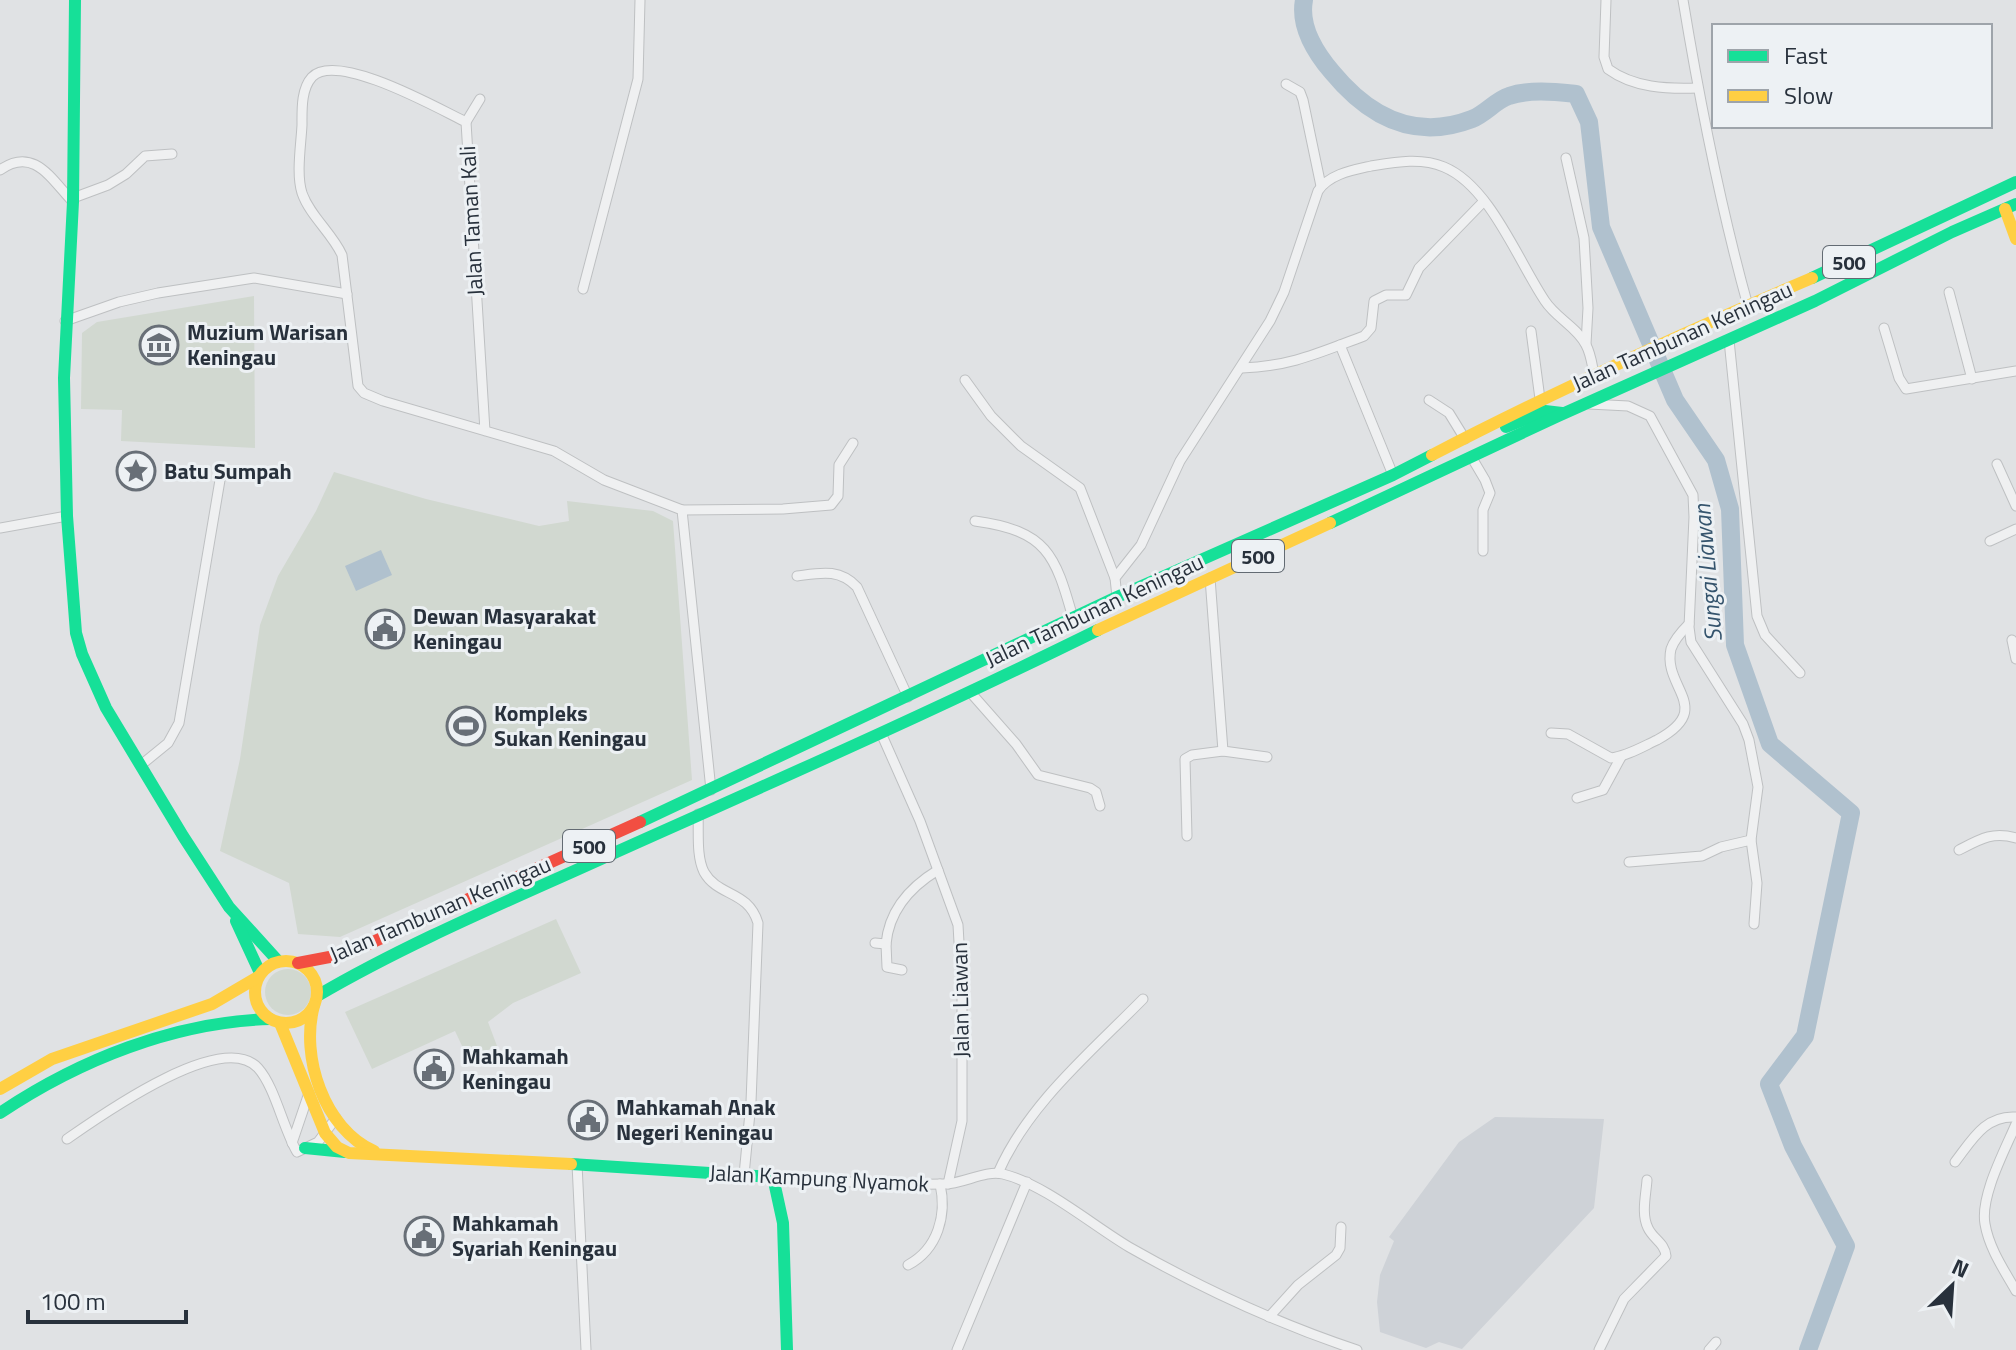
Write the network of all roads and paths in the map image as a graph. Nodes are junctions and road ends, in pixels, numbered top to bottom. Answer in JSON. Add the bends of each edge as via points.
{"nodes":[{"id":1,"x":75,"y":0,"type":"edge"},
{"id":2,"x":640,"y":0,"type":"edge"},
{"id":3,"x":1606,"y":0,"type":"edge"},
{"id":4,"x":1683,"y":0,"type":"edge"},
{"id":5,"x":1286,"y":84,"type":"dead end"},
{"id":6,"x":1697,"y":88,"type":"junction"},
{"id":7,"x":480,"y":99,"type":"dead end"},
{"id":8,"x":466,"y":122,"type":"junction"},
{"id":9,"x":172,"y":154,"type":"dead end"},
{"id":10,"x":1566,"y":158,"type":"dead end"},
{"id":11,"x":0,"y":170,"type":"edge"},
{"id":12,"x":2016,"y":182,"type":"edge"},
{"id":13,"x":1321,"y":186,"type":"junction"},
{"id":14,"x":73,"y":200,"type":"junction"},
{"id":15,"x":1484,"y":201,"type":"junction"},
{"id":16,"x":2011,"y":207,"type":"edge"},
{"id":17,"x":2016,"y":239,"type":"edge"},
{"id":18,"x":583,"y":289,"type":"dead end"},
{"id":19,"x":1949,"y":292,"type":"dead end"},
{"id":20,"x":347,"y":294,"type":"junction"},
{"id":21,"x":1748,"y":306,"type":"junction"},
{"id":22,"x":65,"y":321,"type":"junction"},
{"id":23,"x":1884,"y":328,"type":"dead end"},
{"id":24,"x":1531,"y":331,"type":"dead end"},
{"id":25,"x":1729,"y":340,"type":"junction"},
{"id":26,"x":1586,"y":344,"type":"junction"},
{"id":27,"x":1340,"y":345,"type":"junction"},
{"id":28,"x":1242,"y":368,"type":"junction"},
{"id":29,"x":2016,"y":371,"type":"edge"},
{"id":30,"x":1594,"y":374,"type":"junction"},
{"id":31,"x":1972,"y":379,"type":"junction"},
{"id":32,"x":965,"y":380,"type":"dead end"},
{"id":33,"x":1540,"y":399,"type":"junction"},
{"id":34,"x":1429,"y":400,"type":"dead end"},
{"id":35,"x":1585,"y":404,"type":"junction"},
{"id":36,"x":1564,"y":413,"type":"junction"},
{"id":37,"x":485,"y":431,"type":"junction"},
{"id":38,"x":1470,"y":436,"type":"junction"},
{"id":39,"x":853,"y":443,"type":"dead end"},
{"id":40,"x":1472,"y":458,"type":"junction"},
{"id":41,"x":1997,"y":464,"type":"dead end"},
{"id":42,"x":1393,"y":475,"type":"junction"},
{"id":43,"x":220,"y":480,"type":"dead end"},
{"id":44,"x":2016,"y":506,"type":"edge"},
{"id":45,"x":682,"y":510,"type":"junction"},
{"id":46,"x":67,"y":516,"type":"junction"},
{"id":47,"x":975,"y":521,"type":"dead end"},
{"id":48,"x":0,"y":528,"type":"edge"},
{"id":49,"x":2016,"y":529,"type":"edge"},
{"id":50,"x":1990,"y":541,"type":"dead end"},
{"id":51,"x":1483,"y":551,"type":"dead end"},
{"id":52,"x":797,"y":576,"type":"dead end"},
{"id":53,"x":1115,"y":578,"type":"junction"},
{"id":54,"x":1210,"y":578,"type":"junction"},
{"id":55,"x":1117,"y":597,"type":"junction"},
{"id":56,"x":1073,"y":618,"type":"junction"},
{"id":57,"x":1689,"y":624,"type":"junction"},
{"id":58,"x":2012,"y":640,"type":"dead end"},
{"id":59,"x":2016,"y":659,"type":"edge"},
{"id":60,"x":1800,"y":673,"type":"dead end"},
{"id":61,"x":971,"y":693,"type":"junction"},
{"id":62,"x":908,"y":697,"type":"junction"},
{"id":63,"x":881,"y":733,"type":"junction"},
{"id":64,"x":1551,"y":733,"type":"dead end"},
{"id":65,"x":1223,"y":751,"type":"junction"},
{"id":66,"x":1267,"y":757,"type":"dead end"},
{"id":67,"x":1621,"y":757,"type":"junction"},
{"id":68,"x":141,"y":765,"type":"junction"},
{"id":69,"x":711,"y":790,"type":"junction"},
{"id":70,"x":1577,"y":798,"type":"dead end"},
{"id":71,"x":1100,"y":806,"type":"dead end"},
{"id":72,"x":698,"y":814,"type":"junction"},
{"id":73,"x":1187,"y":836,"type":"dead end"},
{"id":74,"x":2016,"y":838,"type":"edge"},
{"id":75,"x":1751,"y":840,"type":"junction"},
{"id":76,"x":1959,"y":850,"type":"dead end"},
{"id":77,"x":1629,"y":862,"type":"dead end"},
{"id":78,"x":938,"y":870,"type":"junction"},
{"id":79,"x":229,"y":907,"type":"junction"},
{"id":80,"x":1754,"y":924,"type":"dead end"},
{"id":81,"x":875,"y":943,"type":"dead end"},
{"id":82,"x":886,"y":944,"type":"junction"},
{"id":83,"x":278,"y":961,"type":"junction"},
{"id":84,"x":298,"y":963,"type":"junction"},
{"id":85,"x":902,"y":970,"type":"dead end"},
{"id":86,"x":259,"y":975,"type":"junction"},
{"id":87,"x":1143,"y":999,"type":"dead end"},
{"id":88,"x":316,"y":1001,"type":"junction"},
{"id":89,"x":275,"y":1021,"type":"junction"},
{"id":90,"x":0,"y":1089,"type":"edge"},
{"id":91,"x":309,"y":1092,"type":"junction"},
{"id":92,"x":304,"y":1107,"type":"junction"},
{"id":93,"x":277,"y":1110,"type":"junction"},
{"id":94,"x":0,"y":1113,"type":"edge"},
{"id":95,"x":2016,"y":1117,"type":"edge"},
{"id":96,"x":336,"y":1118,"type":"junction"},
{"id":97,"x":2016,"y":1124,"type":"edge"},
{"id":98,"x":325,"y":1133,"type":"junction"},
{"id":99,"x":67,"y":1139,"type":"dead end"},
{"id":100,"x":298,"y":1148,"type":"junction"},
{"id":101,"x":349,"y":1153,"type":"junction"},
{"id":102,"x":381,"y":1153,"type":"junction"},
{"id":103,"x":1955,"y":1162,"type":"dead end"},
{"id":104,"x":577,"y":1164,"type":"junction"},
{"id":105,"x":998,"y":1173,"type":"junction"},
{"id":106,"x":744,"y":1175,"type":"junction"},
{"id":107,"x":773,"y":1177,"type":"junction"},
{"id":108,"x":1647,"y":1180,"type":"dead end"},
{"id":109,"x":1027,"y":1182,"type":"junction"},
{"id":110,"x":944,"y":1184,"type":"junction"},
{"id":111,"x":1341,"y":1227,"type":"dead end"},
{"id":112,"x":908,"y":1265,"type":"dead end"},
{"id":113,"x":2016,"y":1291,"type":"edge"},
{"id":114,"x":1269,"y":1317,"type":"junction"},
{"id":115,"x":1326,"y":1346,"type":"edge"},
{"id":116,"x":586,"y":1350,"type":"edge"},
{"id":117,"x":787,"y":1350,"type":"edge"},
{"id":118,"x":957,"y":1350,"type":"edge"},
{"id":119,"x":1357,"y":1350,"type":"edge"},
{"id":120,"x":1599,"y":1350,"type":"edge"}],
"edges":[{"from":1,"to":14,"type":"main road"},
{"from":2,"to":18,"type":"street","via":[[638,79]]},
{"from":3,"to":6,"type":"street","via":[[1608,69],[1650,86]]},
{"from":4,"to":6,"type":"street"},
{"from":5,"to":13,"type":"street","via":[[1303,100]]},
{"from":6,"to":21,"type":"street"},
{"from":7,"to":8,"type":"street"},
{"from":8,"to":20,"type":"street","name":"Jalan Taman Kali","via":[[355,74],[328,70],[312,77],[302,112],[301,189],[337,243]]},
{"from":8,"to":37,"type":"street","name":"Jalan Taman Kali"},
{"from":9,"to":14,"type":"street","via":[[145,156],[126,174]]},
{"from":10,"to":26,"type":"street","via":[[1584,238]]},
{"from":11,"to":14,"type":"street","via":[[20,160],[32,162]]},
{"from":12,"to":21,"type":"main road","name":"Jalan Tambunan Keningau","number":"500"},
{"from":13,"to":15,"type":"street","via":[[1355,169],[1417,162],[1453,171]]},
{"from":13,"to":28,"type":"street","via":[[1280,303]]},
{"from":14,"to":22,"type":"main road"},
{"from":15,"to":26,"type":"street","via":[[1546,303]]},
{"from":15,"to":27,"type":"street","via":[[1419,268],[1406,295],[1374,301],[1369,332]]},
{"from":16,"to":17,"type":"main road"},
{"from":16,"to":25,"type":"main road","name":"Jalan Tambunan Keningau","number":"500"},
{"from":19,"to":31,"type":"street"},
{"from":20,"to":22,"type":"street","via":[[254,278],[158,293]]},
{"from":20,"to":37,"type":"street","via":[[361,391]]},
{"from":21,"to":30,"type":"main road","name":"Jalan Tambunan Keningau","number":"500"},
{"from":22,"to":46,"type":"main road"},
{"from":23,"to":31,"type":"street","via":[[1906,389]]},
{"from":24,"to":33,"type":"street"},
{"from":25,"to":35,"type":"main road","name":"Jalan Tambunan Keningau","number":"500"},
{"from":25,"to":60,"type":"street","via":[[1757,616],[1765,635]]},
{"from":26,"to":30,"type":"street"},
{"from":27,"to":28,"type":"street","via":[[1275,367]]},
{"from":27,"to":42,"type":"street"},
{"from":28,"to":53,"type":"street","via":[[1180,461],[1141,545]]},
{"from":29,"to":31,"type":"street"},
{"from":30,"to":33,"type":"main road","name":"Jalan Tambunan Keningau","number":"500"},
{"from":32,"to":53,"type":"street","via":[[1021,446],[1080,488]]},
{"from":33,"to":38,"type":"main road","name":"Jalan Tambunan Keningau","number":"500"},
{"from":34,"to":38,"type":"street"},
{"from":35,"to":36,"type":"main road","name":"Jalan Tambunan Keningau","number":"500"},
{"from":35,"to":57,"type":"street","via":[[1628,406],[1650,416],[1690,490],[1694,517]]},
{"from":36,"to":38,"type":"main road","via":[[1545,411]]},
{"from":36,"to":40,"type":"main road","name":"Jalan Tambunan Keningau","number":"500"},
{"from":37,"to":45,"type":"street","via":[[554,451],[604,480]]},
{"from":38,"to":42,"type":"main road","name":"Jalan Tambunan Keningau","number":"500"},
{"from":39,"to":45,"type":"street","via":[[839,465],[838,496],[831,505]]},
{"from":40,"to":51,"type":"street","via":[[1490,493],[1483,510]]},
{"from":40,"to":54,"type":"main road","name":"Jalan Tambunan Keningau","number":"500"},
{"from":41,"to":44,"type":"street"},
{"from":42,"to":55,"type":"main road","name":"Jalan Tambunan Keningau","number":"500"},
{"from":43,"to":68,"type":"street","via":[[175,734]]},
{"from":45,"to":69,"type":"street"},
{"from":46,"to":48,"type":"street"},
{"from":46,"to":68,"type":"main road","via":[[82,654],[106,708]]},
{"from":47,"to":56,"type":"street","via":[[1017,530],[1049,554]]},
{"from":49,"to":50,"type":"street"},
{"from":52,"to":62,"type":"street","via":[[837,573],[857,587]]},
{"from":53,"to":55,"type":"street"},
{"from":54,"to":61,"type":"main road","name":"Jalan Tambunan Keningau","number":"500"},
{"from":54,"to":65,"type":"street"},
{"from":55,"to":56,"type":"main road","name":"Jalan Tambunan Keningau","number":"500"},
{"from":56,"to":62,"type":"main road","name":"Jalan Tambunan Keningau","number":"500"},
{"from":57,"to":67,"type":"street","via":[[1671,651],[1683,718],[1673,731]]},
{"from":57,"to":75,"type":"street","via":[[1694,650],[1749,740],[1758,787]]},
{"from":58,"to":59,"type":"street"},
{"from":61,"to":63,"type":"main road","name":"Jalan Tambunan Keningau","number":"500"},
{"from":61,"to":71,"type":"street","via":[[1038,775],[1090,788]]},
{"from":62,"to":69,"type":"main road","name":"Jalan Tambunan Keningau","number":"500"},
{"from":63,"to":72,"type":"main road","name":"Jalan Tambunan Keningau","number":"500"},
{"from":63,"to":78,"type":"street","name":"Jalan Liawan"},
{"from":64,"to":67,"type":"street","via":[[1568,734],[1611,758]]},
{"from":65,"to":66,"type":"street"},
{"from":65,"to":73,"type":"street","via":[[1185,759]]},
{"from":67,"to":70,"type":"street","via":[[1603,790]]},
{"from":68,"to":79,"type":"main road"},
{"from":69,"to":84,"type":"main road","name":"Jalan Tambunan Keningau","number":"500","via":[[364,946]]},
{"from":72,"to":88,"type":"main road","name":"Jalan Tambunan Keningau","number":"500","via":[[358,972]]},
{"from":72,"to":106,"type":"street","via":[[705,874],[751,905],[758,923]]},
{"from":74,"to":76,"type":"street","via":[[1990,835]]},
{"from":75,"to":77,"type":"street","via":[[1702,856]]},
{"from":75,"to":80,"type":"street","via":[[1757,883]]},
{"from":78,"to":82,"type":"street","via":[[917,883],[899,904]]},
{"from":78,"to":110,"type":"street","name":"Jalan Liawan","via":[[954,909],[961,947],[962,1121]]},
{"from":79,"to":83,"type":"main road"},
{"from":79,"to":86,"type":"main road"},
{"from":81,"to":82,"type":"street"},
{"from":82,"to":85,"type":"street","via":[[887,967]]},
{"from":83,"to":84,"type":"main road","number":"500"},
{"from":83,"to":86,"type":"main road"},
{"from":84,"to":88,"type":"main road","via":[[313,976]]},
{"from":86,"to":89,"type":"main road","via":[[257,1005]]},
{"from":86,"to":90,"type":"main road","via":[[212,1004],[52,1059]]},
{"from":87,"to":105,"type":"street","via":[[1037,1108]]},
{"from":88,"to":89,"type":"main road","number":"500","via":[[300,1020]]},
{"from":88,"to":96,"type":"main road","name":"Jalan Kampung Nyamok","via":[[310,1047]]},
{"from":89,"to":91,"type":"main road"},
{"from":89,"to":94,"type":"main road","number":"500","via":[[234,1019],[161,1038],[57,1078]]},
{"from":91,"to":92,"type":"street"},
{"from":91,"to":98,"type":"main road"},
{"from":92,"to":93,"type":"street","via":[[291,1116]]},
{"from":92,"to":100,"type":"street"},
{"from":93,"to":99,"type":"street","via":[[257,1067],[232,1057],[149,1087]]},
{"from":93,"to":100,"type":"street"},
{"from":95,"to":103,"type":"street","via":[[1985,1125]]},
{"from":96,"to":98,"type":"street"},
{"from":96,"to":102,"type":"main road","name":"Jalan Kampung Nyamok","via":[[356,1142]]},
{"from":97,"to":113,"type":"street","via":[[1984,1216],[1993,1251]]},
{"from":98,"to":100,"type":"street"},
{"from":98,"to":101,"type":"main road"},
{"from":100,"to":101,"type":"main road","name":"Jalan Kampung Nyamok"},
{"from":101,"to":102,"type":"main road","name":"Jalan Kampung Nyamok"},
{"from":102,"to":104,"type":"main road","name":"Jalan Kampung Nyamok"},
{"from":104,"to":106,"type":"main road","name":"Jalan Kampung Nyamok"},
{"from":104,"to":116,"type":"street"},
{"from":105,"to":109,"type":"street","name":"Jalan Kampung Nyamok"},
{"from":105,"to":110,"type":"street","name":"Jalan Kampung Nyamok"},
{"from":106,"to":107,"type":"main road","name":"Jalan Kampung Nyamok"},
{"from":107,"to":110,"type":"street","name":"Jalan Kampung Nyamok"},
{"from":107,"to":117,"type":"main road","via":[[783,1223]]},
{"from":108,"to":120,"type":"street","via":[[1646,1221],[1666,1256],[1624,1299]]},
{"from":109,"to":114,"type":"street","name":"Jalan Kampung Nyamok","via":[[1132,1249]]},
{"from":109,"to":118,"type":"street"},
{"from":110,"to":112,"type":"street","name":"Jalan Liawan","via":[[931,1246]]},
{"from":111,"to":114,"type":"street","via":[[1336,1255]]},
{"from":114,"to":115,"type":"street","name":"Jalan Kampung Nyamok"},
{"from":115,"to":119,"type":"street","name":"Jalan Kampung Nyamok"}]}
